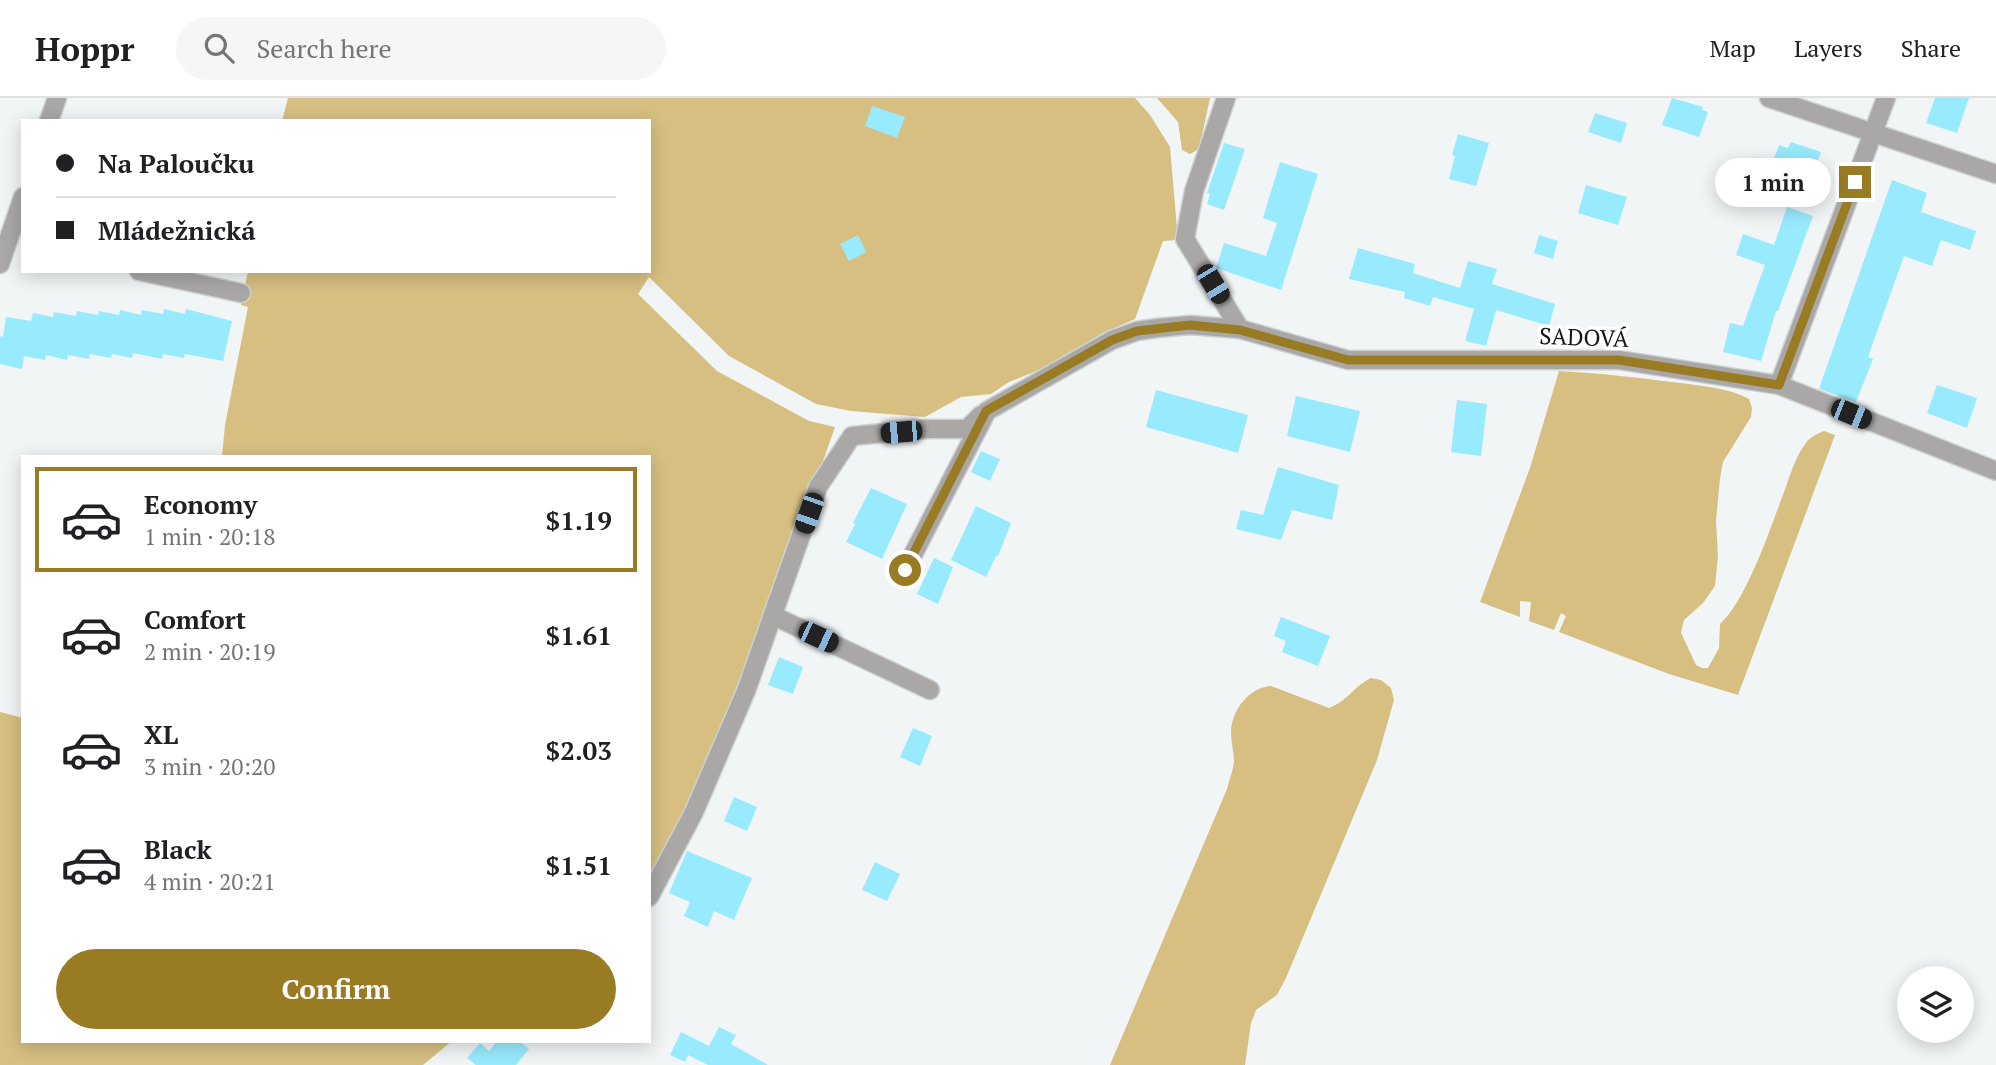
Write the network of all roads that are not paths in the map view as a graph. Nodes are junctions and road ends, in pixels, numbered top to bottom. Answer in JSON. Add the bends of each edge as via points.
{"nodes":[{"id":1,"x":57,"y":98,"type":"edge"},
{"id":2,"x":1226,"y":98,"type":"edge"},
{"id":3,"x":1769,"y":98,"type":"edge"},
{"id":4,"x":1886,"y":98,"type":"edge"},
{"id":5,"x":50,"y":119,"type":"edge"},
{"id":6,"x":1874,"y":132,"type":"junction"},
{"id":7,"x":1996,"y":174,"type":"edge"},
{"id":8,"x":21,"y":204,"type":"edge"},
{"id":9,"x":10,"y":245,"type":"edge"},
{"id":10,"x":0,"y":264,"type":"edge"},
{"id":11,"x":148,"y":273,"type":"edge"},
{"id":12,"x":242,"y":293,"type":"dead end"},
{"id":13,"x":1240,"y":330,"type":"junction"},
{"id":14,"x":1779,"y":385,"type":"junction"},
{"id":15,"x":986,"y":411,"type":"junction"},
{"id":16,"x":1996,"y":471,"type":"edge"},
{"id":17,"x":905,"y":570,"type":"dead end"},
{"id":18,"x":774,"y":616,"type":"junction"},
{"id":19,"x":930,"y":690,"type":"dead end"},
{"id":20,"x":651,"y":893,"type":"edge"}],
"edges":[{"from":1,"to":5,"type":"street"},
{"from":2,"to":13,"type":"street","via":[[1194,191],[1185,239]]},
{"from":3,"to":6,"type":"street"},
{"from":4,"to":6,"type":"street"},
{"from":6,"to":7,"type":"street"},
{"from":6,"to":14,"type":"street"},
{"from":8,"to":9,"type":"street"},
{"from":9,"to":10,"type":"street"},
{"from":11,"to":12,"type":"street"},
{"from":13,"to":14,"type":"street","name":"SADOVÁ","via":[[1348,360],[1619,360]]},
{"from":13,"to":15,"type":"street","name":"SADOVÁ","via":[[1190,325],[1137,331],[1112,340]]},
{"from":14,"to":16,"type":"street","name":"SADOVÁ"},
{"from":15,"to":17,"type":"street"},
{"from":15,"to":18,"type":"street","name":"SADOVÁ","via":[[967,429],[852,436],[818,487]]},
{"from":18,"to":19,"type":"street"},
{"from":18,"to":20,"type":"street","via":[[694,812]]}]}
